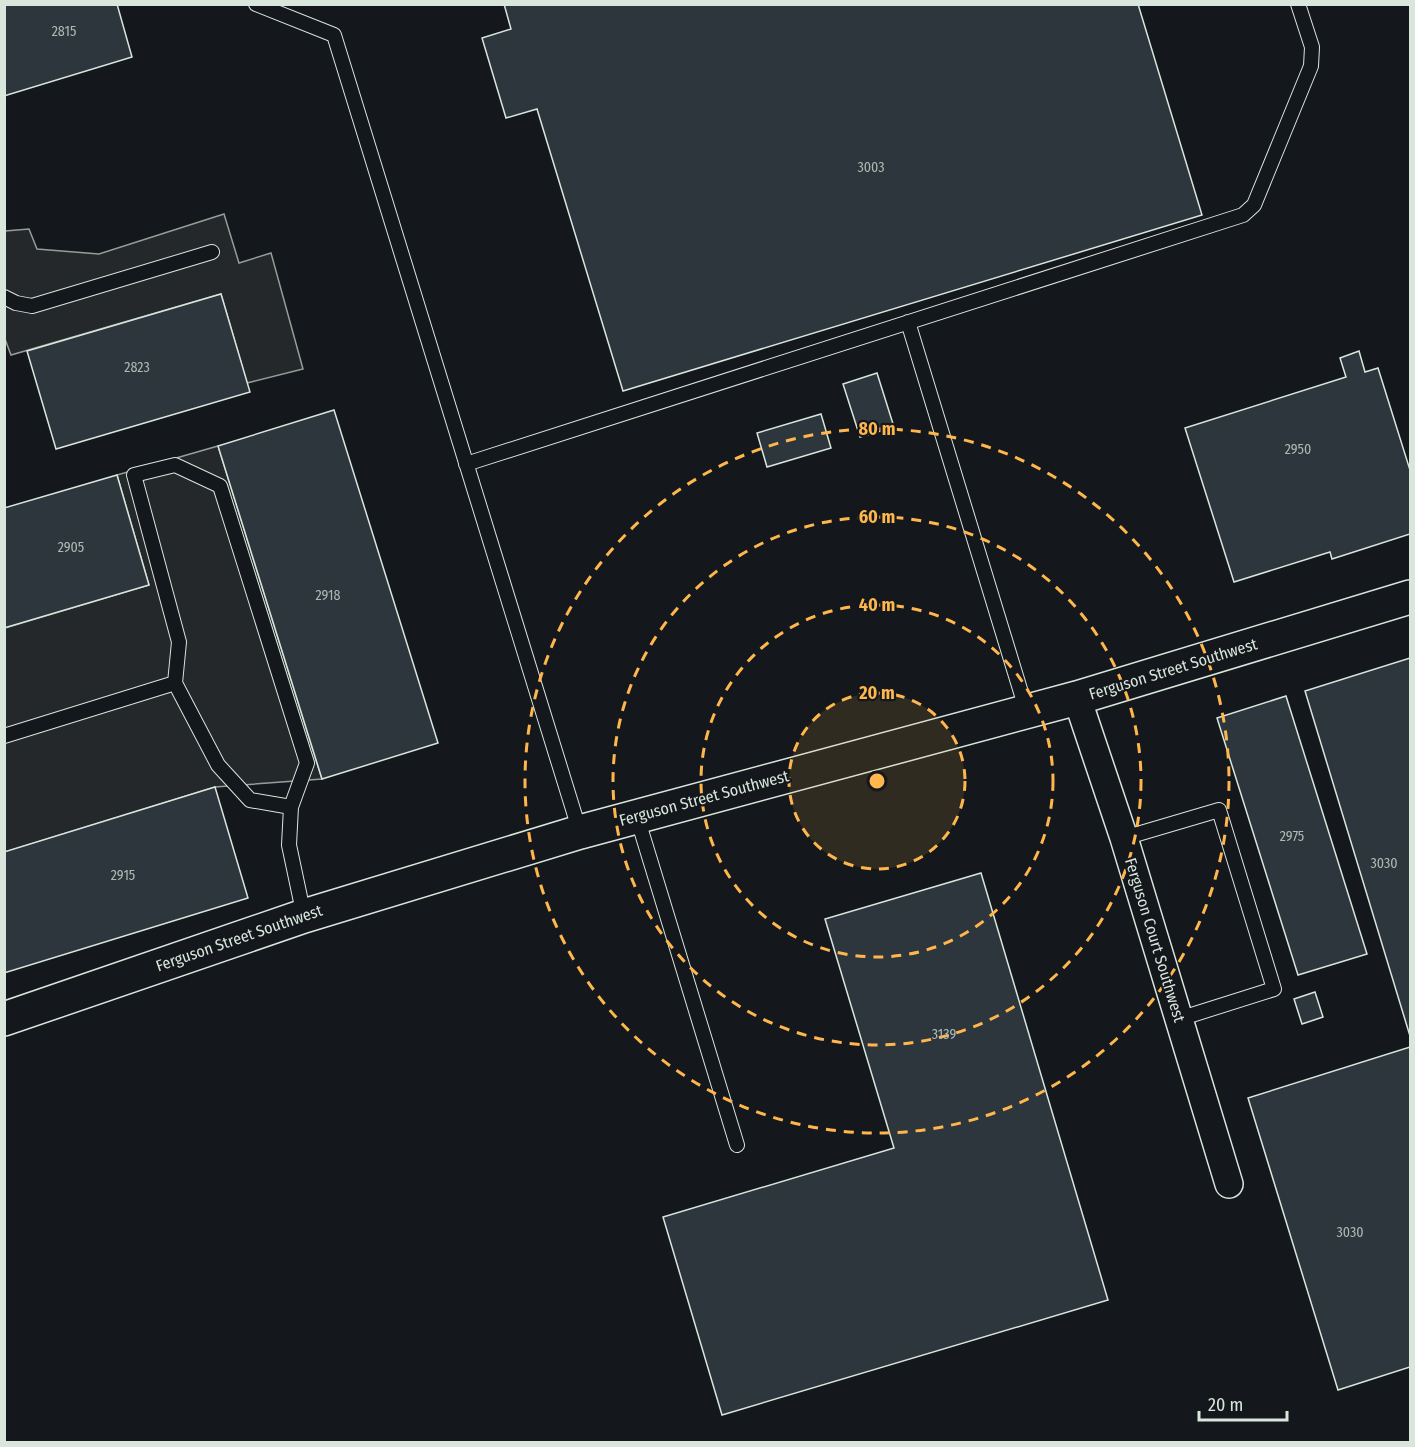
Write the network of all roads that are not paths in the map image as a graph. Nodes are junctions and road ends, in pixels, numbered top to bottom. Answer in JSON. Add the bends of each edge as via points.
{"nodes":[{"id":1,"x":256,"y":4,"type":"edge"},
{"id":2,"x":1298,"y":4,"type":"edge"},
{"id":3,"x":212,"y":252,"type":"dead end"},
{"id":4,"x":4,"y":297,"type":"edge"},
{"id":5,"x":908,"y":322,"type":"junction"},
{"id":6,"x":466,"y":464,"type":"junction"},
{"id":7,"x":1410,"y":597,"type":"edge"},
{"id":8,"x":175,"y":683,"type":"junction"},
{"id":9,"x":1077,"y":698,"type":"junction"},
{"id":10,"x":1027,"y":712,"type":"junction"},
{"id":11,"x":4,"y":736,"type":"edge"},
{"id":12,"x":291,"y":807,"type":"junction"},
{"id":13,"x":636,"y":815,"type":"junction"},
{"id":14,"x":580,"y":832,"type":"junction"},
{"id":15,"x":1124,"y":838,"type":"junction"},
{"id":16,"x":304,"y":916,"type":"junction"},
{"id":17,"x":4,"y":1019,"type":"edge"},
{"id":18,"x":1179,"y":1019,"type":"junction"},
{"id":19,"x":737,"y":1145,"type":"dead end"},
{"id":20,"x":1229,"y":1184,"type":"dead end"}],
"edges":[{"from":1,"to":6,"type":"lane","via":[[334,35]]},
{"from":2,"to":5,"type":"lane","via":[[1312,47],[1311,66],[1254,205],[1243,215]]},
{"from":3,"to":4,"type":"lane","via":[[32,306]]},
{"from":5,"to":6,"type":"lane"},
{"from":5,"to":10,"type":"lane"},
{"from":6,"to":14,"type":"lane"},
{"from":7,"to":9,"type":"street","name":"Ferguson Street Southwest"},
{"from":8,"to":11,"type":"lane"},
{"from":8,"to":12,"type":"lane","via":[[218,765],[250,800]]},
{"from":8,"to":12,"type":"lane","via":[[179,642],[134,476],[175,465],[220,486],[307,763]]},
{"from":9,"to":10,"type":"street","name":"Ferguson Street Southwest"},
{"from":9,"to":15,"type":"street","name":"Ferguson Court Southwest"},
{"from":10,"to":13,"type":"street","name":"Ferguson Street Southwest"},
{"from":12,"to":16,"type":"lane","via":[[290,846]]},
{"from":13,"to":14,"type":"street","name":"Ferguson Street Southwest"},
{"from":13,"to":19,"type":"lane"},
{"from":14,"to":16,"type":"street","name":"Ferguson Street Southwest"},
{"from":15,"to":18,"type":"street","name":"Ferguson Court Southwest"},
{"from":15,"to":18,"type":"lane","via":[[1219,810],[1274,989]]},
{"from":16,"to":17,"type":"street","name":"Ferguson Street Southwest"},
{"from":18,"to":20,"type":"street","name":"Ferguson Court Southwest"}]}
